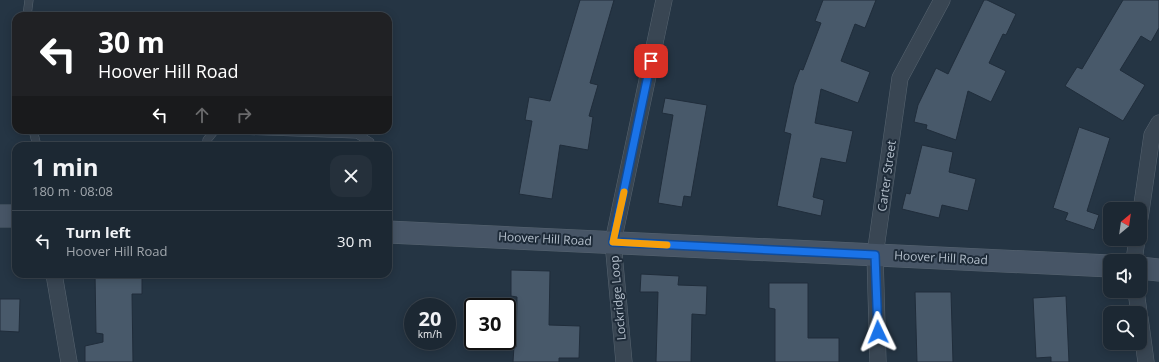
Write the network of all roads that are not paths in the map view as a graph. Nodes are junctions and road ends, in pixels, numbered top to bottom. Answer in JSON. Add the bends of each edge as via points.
{"nodes":[{"id":1,"x":29,"y":0,"type":"edge"},
{"id":2,"x":664,"y":0,"type":"edge"},
{"id":3,"x":942,"y":0,"type":"edge"},
{"id":4,"x":28,"y":12,"type":"edge"},
{"id":5,"x":1159,"y":123,"type":"edge"},
{"id":6,"x":357,"y":134,"type":"edge"},
{"id":7,"x":370,"y":142,"type":"edge"},
{"id":8,"x":1142,"y":202,"type":"edge"},
{"id":9,"x":0,"y":216,"type":"edge"},
{"id":10,"x":12,"y":216,"type":"edge"},
{"id":11,"x":392,"y":232,"type":"edge"},
{"id":12,"x":613,"y":242,"type":"junction"},
{"id":13,"x":875,"y":255,"type":"junction"},
{"id":14,"x":1103,"y":266,"type":"edge"},
{"id":15,"x":1147,"y":269,"type":"edge"},
{"id":16,"x":1159,"y":270,"type":"edge"},
{"id":17,"x":55,"y":278,"type":"edge"},
{"id":18,"x":1144,"y":350,"type":"edge"},
{"id":19,"x":69,"y":362,"type":"edge"},
{"id":20,"x":624,"y":362,"type":"edge"},
{"id":21,"x":878,"y":362,"type":"edge"},
{"id":22,"x":1146,"y":362,"type":"edge"}],
"edges":[{"from":1,"to":4,"type":"lane"},
{"from":2,"to":12,"type":"street","name":"Lockridge Loop"},
{"from":3,"to":13,"type":"street","name":"Carter Street","via":[[900,78]]},
{"from":5,"to":8,"type":"street","via":[[1152,135]]},
{"from":6,"to":7,"type":"lane"},
{"from":9,"to":10,"type":"street"},
{"from":11,"to":12,"type":"street","name":"Hoover Hill Road"},
{"from":12,"to":13,"type":"street","name":"Hoover Hill Road"},
{"from":12,"to":20,"type":"street","name":"Lockridge Loop"},
{"from":13,"to":14,"type":"street","name":"Hoover Hill Road"},
{"from":13,"to":21,"type":"street","name":"Carter Street"},
{"from":15,"to":16,"type":"street"},
{"from":17,"to":19,"type":"street"},
{"from":18,"to":22,"type":"street"}]}
